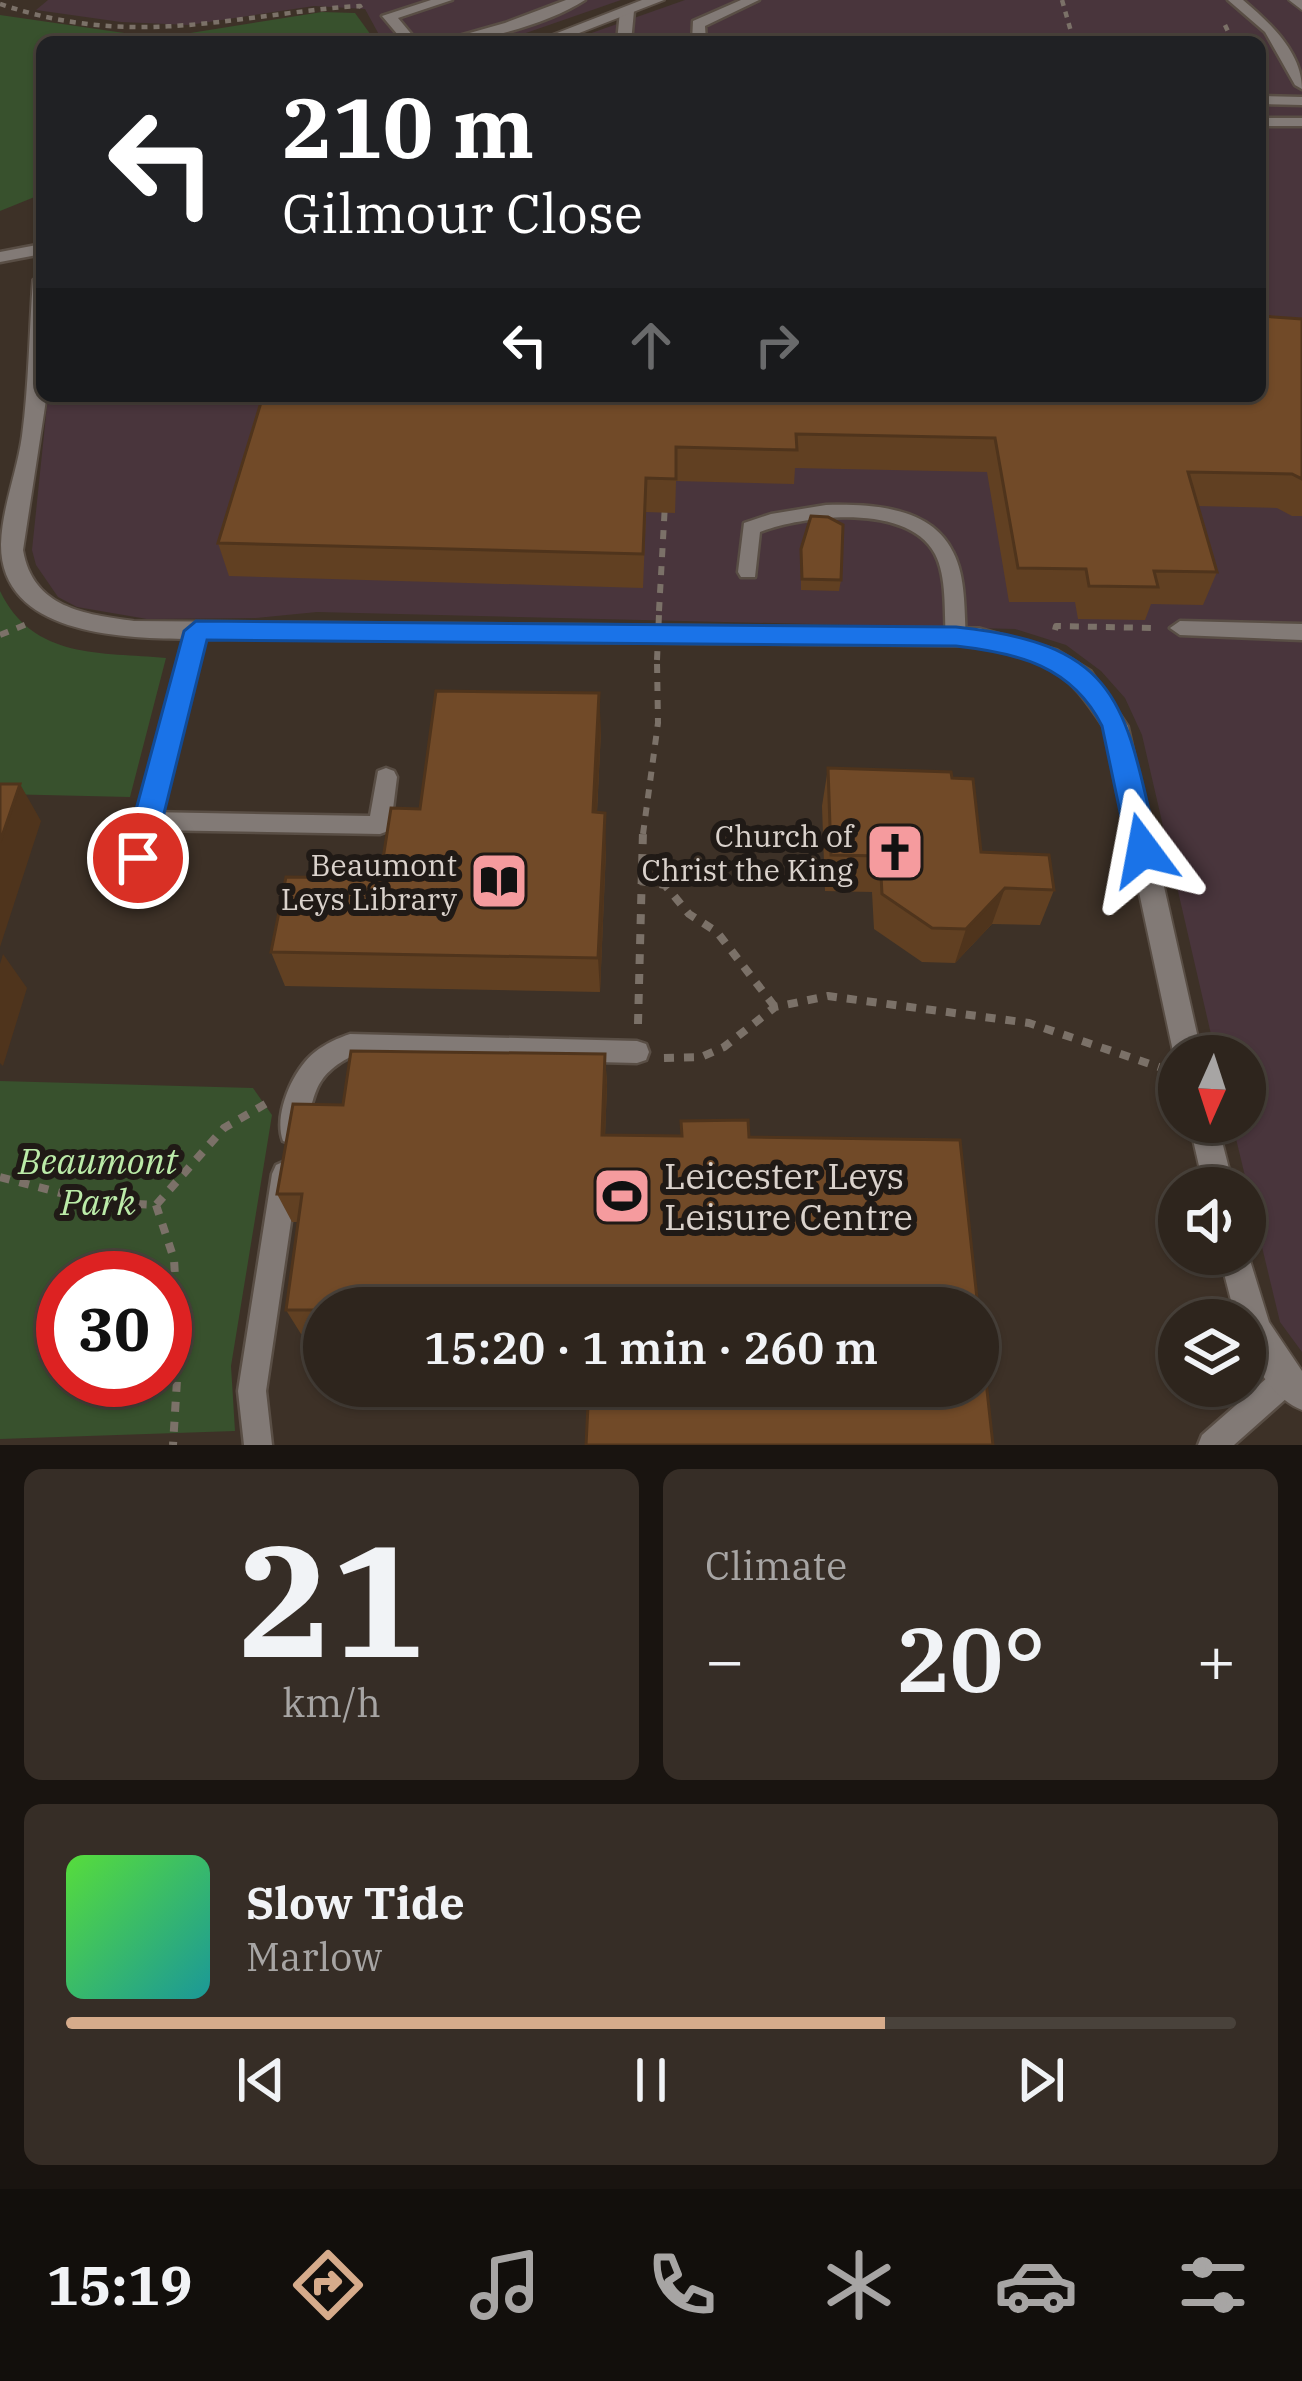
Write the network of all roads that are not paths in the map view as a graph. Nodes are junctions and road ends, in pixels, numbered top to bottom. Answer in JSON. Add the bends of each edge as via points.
{"nodes":[{"id":1,"x":445,"y":0,"type":"edge"},
{"id":2,"x":578,"y":0,"type":"edge"},
{"id":3,"x":656,"y":0,"type":"edge"},
{"id":4,"x":752,"y":0,"type":"edge"},
{"id":5,"x":1235,"y":0,"type":"edge"},
{"id":6,"x":627,"y":11,"type":"junction"},
{"id":7,"x":406,"y":36,"type":"edge"},
{"id":8,"x":470,"y":36,"type":"edge"},
{"id":9,"x":558,"y":36,"type":"edge"},
{"id":10,"x":625,"y":36,"type":"edge"},
{"id":11,"x":699,"y":36,"type":"edge"},
{"id":12,"x":1302,"y":85,"type":"edge"},
{"id":13,"x":1266,"y":100,"type":"edge"},
{"id":14,"x":1302,"y":100,"type":"edge"},
{"id":15,"x":1266,"y":122,"type":"edge"},
{"id":16,"x":1302,"y":122,"type":"edge"},
{"id":17,"x":36,"y":250,"type":"edge"},
{"id":18,"x":0,"y":257,"type":"edge"},
{"id":19,"x":36,"y":374,"type":"edge"},
{"id":20,"x":748,"y":572,"type":"dead end"},
{"id":21,"x":1180,"y":628,"type":"road end"},
{"id":22,"x":196,"y":631,"type":"junction"},
{"id":23,"x":1302,"y":632,"type":"edge"},
{"id":24,"x":956,"y":637,"type":"junction"},
{"id":25,"x":386,"y":777,"type":"dead end"},
{"id":26,"x":147,"y":821,"type":"junction"},
{"id":27,"x":128,"y":895,"type":"dead end"},
{"id":28,"x":1184,"y":1035,"type":"edge"},
{"id":29,"x":637,"y":1052,"type":"road end"},
{"id":30,"x":1240,"y":1275,"type":"edge"},
{"id":31,"x":1294,"y":1387,"type":"edge"},
{"id":32,"x":258,"y":1445,"type":"edge"},
{"id":33,"x":1213,"y":1445,"type":"edge"}],
"edges":[{"from":1,"to":7,"type":"lane","via":[[389,16]]},
{"from":2,"to":8,"type":"lane"},
{"from":3,"to":6,"type":"street"},
{"from":4,"to":11,"type":"lane","via":[[698,24]]},
{"from":5,"to":12,"type":"lane","via":[[1270,30]]},
{"from":6,"to":9,"type":"street"},
{"from":6,"to":10,"type":"lane"},
{"from":13,"to":14,"type":"lane"},
{"from":15,"to":16,"type":"lane"},
{"from":17,"to":18,"type":"lane"},
{"from":19,"to":22,"type":"street","via":[[12,553],[20,576],[32,595],[74,619]]},
{"from":20,"to":24,"type":"lane","via":[[752,527],[770,518],[891,516],[928,530],[944,552]]},
{"from":21,"to":23,"type":"lane"},
{"from":22,"to":24,"type":"street"},
{"from":22,"to":26,"type":"street"},
{"from":24,"to":28,"type":"street","via":[[1049,656],[1083,677],[1115,726]]},
{"from":25,"to":26,"type":"lane","via":[[380,825]]},
{"from":26,"to":27,"type":"street"},
{"from":29,"to":32,"type":"lane","via":[[350,1045],[309,1068],[298,1090],[252,1391]]},
{"from":30,"to":31,"type":"street","via":[[1253,1324]]},
{"from":31,"to":33,"type":"lane"}]}
